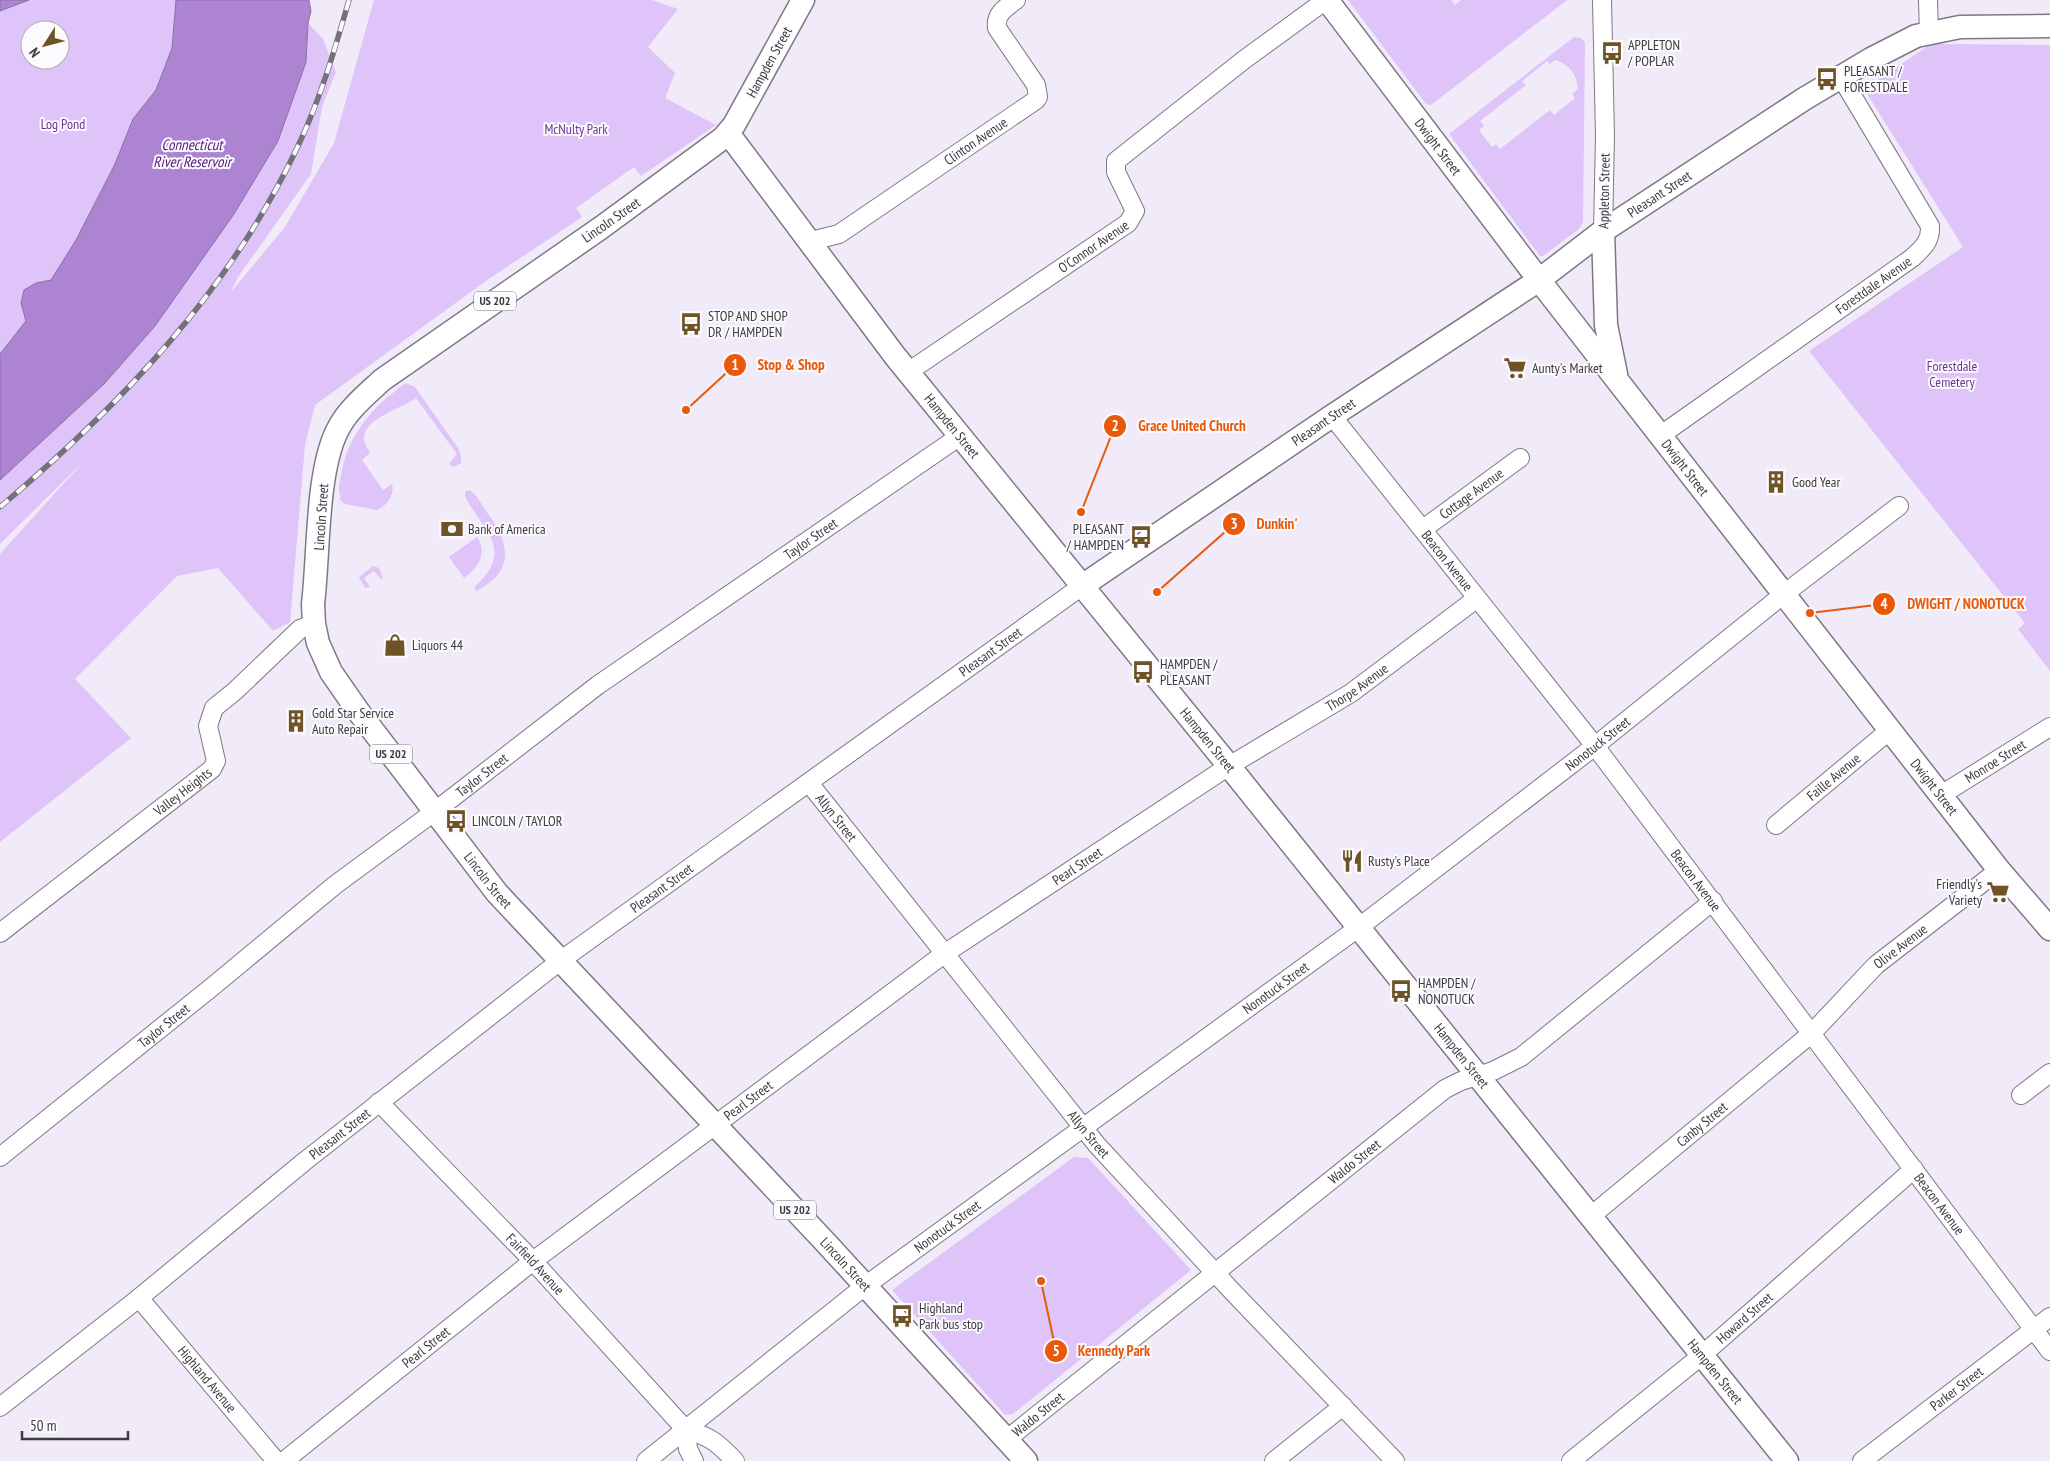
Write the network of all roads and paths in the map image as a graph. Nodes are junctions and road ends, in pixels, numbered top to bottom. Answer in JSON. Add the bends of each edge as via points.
{"nodes":[{"id":1,"x":802,"y":0,"type":"edge"},
{"id":2,"x":1016,"y":0,"type":"edge"},
{"id":3,"x":1326,"y":0,"type":"edge"},
{"id":4,"x":1602,"y":0,"type":"edge"},
{"id":5,"x":1928,"y":0,"type":"edge"},
{"id":6,"x":2050,"y":26,"type":"edge"},
{"id":7,"x":1929,"y":34,"type":"junction"},
{"id":8,"x":1841,"y":77,"type":"junction"},
{"id":9,"x":728,"y":133,"type":"junction"},
{"id":10,"x":1603,"y":231,"type":"junction"},
{"id":11,"x":811,"y":241,"type":"junction"},
{"id":12,"x":1539,"y":280,"type":"junction"},
{"id":13,"x":908,"y":372,"type":"junction"},
{"id":14,"x":1618,"y":380,"type":"junction"},
{"id":15,"x":1332,"y":416,"type":"junction"},
{"id":16,"x":1661,"y":435,"type":"junction"},
{"id":17,"x":960,"y":436,"type":"junction"},
{"id":18,"x":1520,"y":458,"type":"dead end"},
{"id":19,"x":1899,"y":506,"type":"dead end"},
{"id":20,"x":1422,"y":529,"type":"junction"},
{"id":21,"x":1082,"y":586,"type":"junction"},
{"id":22,"x":1784,"y":594,"type":"junction"},
{"id":23,"x":1476,"y":599,"type":"junction"},
{"id":24,"x":314,"y":624,"type":"junction"},
{"id":25,"x":2050,"y":727,"type":"edge"},
{"id":26,"x":1890,"y":730,"type":"junction"},
{"id":27,"x":1596,"y":746,"type":"junction"},
{"id":28,"x":1230,"y":766,"type":"junction"},
{"id":29,"x":809,"y":783,"type":"junction"},
{"id":30,"x":1941,"y":795,"type":"junction"},
{"id":31,"x":434,"y":812,"type":"junction"},
{"id":32,"x":1776,"y":825,"type":"dead end"},
{"id":33,"x":1999,"y":870,"type":"junction"},
{"id":34,"x":1713,"y":901,"type":"junction"},
{"id":35,"x":1358,"y":928,"type":"junction"},
{"id":36,"x":2050,"y":929,"type":"edge"},
{"id":37,"x":0,"y":933,"type":"edge"},
{"id":38,"x":944,"y":954,"type":"junction"},
{"id":39,"x":560,"y":961,"type":"junction"},
{"id":40,"x":1812,"y":1033,"type":"junction"},
{"id":41,"x":2050,"y":1072,"type":"edge"},
{"id":42,"x":1477,"y":1076,"type":"junction"},
{"id":43,"x":2021,"y":1095,"type":"dead end"},
{"id":44,"x":379,"y":1102,"type":"junction"},
{"id":45,"x":714,"y":1124,"type":"junction"},
{"id":46,"x":1084,"y":1129,"type":"junction"},
{"id":47,"x":0,"y":1157,"type":"edge"},
{"id":48,"x":1914,"y":1169,"type":"junction"},
{"id":49,"x":1591,"y":1216,"type":"junction"},
{"id":50,"x":533,"y":1261,"type":"junction"},
{"id":51,"x":1215,"y":1273,"type":"junction"},
{"id":52,"x":865,"y":1286,"type":"junction"},
{"id":53,"x":139,"y":1298,"type":"junction"},
{"id":54,"x":2050,"y":1317,"type":"edge"},
{"id":55,"x":2034,"y":1330,"type":"junction"},
{"id":56,"x":2050,"y":1351,"type":"edge"},
{"id":57,"x":1701,"y":1356,"type":"junction"},
{"id":58,"x":1343,"y":1406,"type":"junction"},
{"id":59,"x":0,"y":1407,"type":"edge"},
{"id":60,"x":686,"y":1430,"type":"junction"},
{"id":61,"x":1006,"y":1440,"type":"junction"},
{"id":62,"x":276,"y":1461,"type":"edge"},
{"id":63,"x":284,"y":1461,"type":"edge"},
{"id":64,"x":646,"y":1461,"type":"edge"},
{"id":65,"x":694,"y":1461,"type":"edge"},
{"id":66,"x":735,"y":1461,"type":"edge"},
{"id":67,"x":1026,"y":1461,"type":"edge"},
{"id":68,"x":1274,"y":1461,"type":"edge"},
{"id":69,"x":1395,"y":1461,"type":"edge"},
{"id":70,"x":1571,"y":1461,"type":"edge"},
{"id":71,"x":1787,"y":1461,"type":"edge"},
{"id":72,"x":1862,"y":1461,"type":"edge"}],
"edges":[{"from":1,"to":9,"type":"main road","name":"Hampden Street","number":"US 202"},
{"from":2,"to":11,"type":"street","name":"Clinton Avenue","via":[[1000,13],[996,20],[997,28],[1036,85],[1036,100],[839,234]]},
{"from":3,"to":12,"type":"main road","name":"Dwight Street"},
{"from":3,"to":13,"type":"street","name":"O'Connor Avenue","via":[[1116,161],[1116,172],[1135,211],[1128,223]]},
{"from":4,"to":10,"type":"street","name":"Appleton Street"},
{"from":5,"to":7,"type":"street"},
{"from":6,"to":7,"type":"main road","name":"Pleasant Street","via":[[1960,27]]},
{"from":7,"to":8,"type":"main road","name":"Pleasant Street","via":[[1916,36]]},
{"from":8,"to":10,"type":"main road","name":"Pleasant Street"},
{"from":8,"to":16,"type":"street","name":"Forestdale Avenue","via":[[1930,226],[1931,236],[1924,248],[1912,258]]},
{"from":9,"to":11,"type":"main road","name":"Hampden Street"},
{"from":9,"to":24,"type":"main road","name":"Lincoln Street","number":"US 202","via":[[642,199],[382,380],[351,409],[336,431],[325,468]]},
{"from":10,"to":12,"type":"main road","name":"Pleasant Street"},
{"from":10,"to":14,"type":"main road","name":"Appleton Street","via":[[1606,325]]},
{"from":11,"to":13,"type":"main road","name":"Hampden Street"},
{"from":12,"to":14,"type":"main road","name":"Dwight Street"},
{"from":12,"to":15,"type":"main road","name":"Pleasant Street"},
{"from":13,"to":17,"type":"main road","name":"Hampden Street"},
{"from":14,"to":16,"type":"main road","name":"Dwight Street"},
{"from":15,"to":20,"type":"street","name":"Beacon Avenue"},
{"from":15,"to":21,"type":"main road","name":"Pleasant Street"},
{"from":16,"to":22,"type":"main road","name":"Dwight Street"},
{"from":17,"to":21,"type":"main road","name":"Hampden Street"},
{"from":17,"to":31,"type":"street","name":"Taylor Street","via":[[598,685]]},
{"from":18,"to":20,"type":"street","name":"Cottage Avenue"},
{"from":19,"to":22,"type":"street","name":"Nonotuck Street"},
{"from":20,"to":23,"type":"street","name":"Beacon Avenue"},
{"from":21,"to":28,"type":"main road","name":"Hampden Street"},
{"from":21,"to":29,"type":"street","name":"Pleasant Street"},
{"from":22,"to":26,"type":"main road","name":"Dwight Street"},
{"from":22,"to":27,"type":"street","name":"Nonotuck Street"},
{"from":23,"to":27,"type":"street","name":"Beacon Avenue"},
{"from":23,"to":28,"type":"street","name":"Thorpe Avenue","via":[[1351,693]]},
{"from":24,"to":31,"type":"main road","name":"Lincoln Street","number":"US 202","via":[[318,643],[331,672]]},
{"from":24,"to":37,"type":"street","name":"Valley Heights","via":[[300,629],[214,708],[208,726],[216,761],[212,769]]},
{"from":25,"to":30,"type":"street","name":"Monroe Street"},
{"from":26,"to":30,"type":"main road","name":"Dwight Street"},
{"from":26,"to":32,"type":"street","name":"Faille Avenue"},
{"from":27,"to":34,"type":"street","name":"Beacon Avenue"},
{"from":27,"to":35,"type":"street","name":"Nonotuck Street"},
{"from":28,"to":35,"type":"main road","name":"Hampden Street"},
{"from":28,"to":38,"type":"street","name":"Pearl Street"},
{"from":29,"to":38,"type":"street","name":"Allyn Street"},
{"from":29,"to":39,"type":"street","name":"Pleasant Street"},
{"from":30,"to":33,"type":"main road","name":"Dwight Street"},
{"from":31,"to":39,"type":"main road","name":"Lincoln Street","number":"US 202","via":[[497,894]]},
{"from":31,"to":47,"type":"street","name":"Taylor Street","via":[[335,885]]},
{"from":33,"to":36,"type":"main road","name":"Dwight Street"},
{"from":33,"to":40,"type":"street","name":"Olive Avenue","via":[[1876,965]]},
{"from":34,"to":40,"type":"street","name":"Beacon Avenue"},
{"from":34,"to":42,"type":"street","name":"Waldo Street","via":[[1521,1057]]},
{"from":35,"to":42,"type":"main road","name":"Hampden Street"},
{"from":35,"to":46,"type":"street","name":"Nonotuck Street"},
{"from":38,"to":45,"type":"street","name":"Pearl Street"},
{"from":38,"to":46,"type":"street","name":"Allyn Street"},
{"from":39,"to":44,"type":"street","name":"Pleasant Street"},
{"from":39,"to":45,"type":"main road","name":"Lincoln Street","number":"US 202"},
{"from":40,"to":48,"type":"street","name":"Beacon Avenue"},
{"from":40,"to":49,"type":"street","name":"Canby Street"},
{"from":41,"to":43,"type":"street"},
{"from":42,"to":49,"type":"main road","name":"Hampden Street"},
{"from":42,"to":51,"type":"street","name":"Waldo Street","via":[[1445,1089]]},
{"from":44,"to":50,"type":"street","name":"Fairfield Avenue"},
{"from":44,"to":53,"type":"street","name":"Pleasant Street"},
{"from":45,"to":50,"type":"street","name":"Pearl Street"},
{"from":45,"to":52,"type":"main road","name":"Lincoln Street","number":"US 202"},
{"from":46,"to":51,"type":"street","name":"Allyn Street"},
{"from":46,"to":52,"type":"street","name":"Nonotuck Street"},
{"from":48,"to":55,"type":"street","name":"Beacon Avenue"},
{"from":48,"to":57,"type":"street","name":"Howard Street"},
{"from":49,"to":57,"type":"main road","name":"Hampden Street"},
{"from":50,"to":60,"type":"street","name":"Fairfield Avenue"},
{"from":50,"to":63,"type":"street","name":"Pearl Street"},
{"from":51,"to":58,"type":"street","name":"Allyn Street"},
{"from":51,"to":61,"type":"street","name":"Waldo Street"},
{"from":52,"to":60,"type":"street","name":"Nonotuck Street"},
{"from":52,"to":61,"type":"main road","name":"Lincoln Street","number":"US 202"},
{"from":53,"to":59,"type":"street","name":"Pleasant Street"},
{"from":53,"to":62,"type":"street","name":"Highland Avenue"},
{"from":54,"to":55,"type":"street","name":"Parker Street"},
{"from":55,"to":56,"type":"street","name":"Beacon Avenue"},
{"from":55,"to":72,"type":"street","name":"Parker Street"},
{"from":57,"to":70,"type":"street","name":"Howard Street"},
{"from":57,"to":71,"type":"main road","name":"Hampden Street"},
{"from":58,"to":68,"type":"street"},
{"from":58,"to":69,"type":"street","name":"Allyn Street"},
{"from":60,"to":64,"type":"street","name":"Nonotuck Street"},
{"from":60,"to":65,"type":"street","via":[[688,1449]]},
{"from":60,"to":66,"type":"street","name":"Fairfield Avenue","via":[[706,1435]]},
{"from":61,"to":67,"type":"main road","name":"Lincoln Street","number":"US 202"}]}
